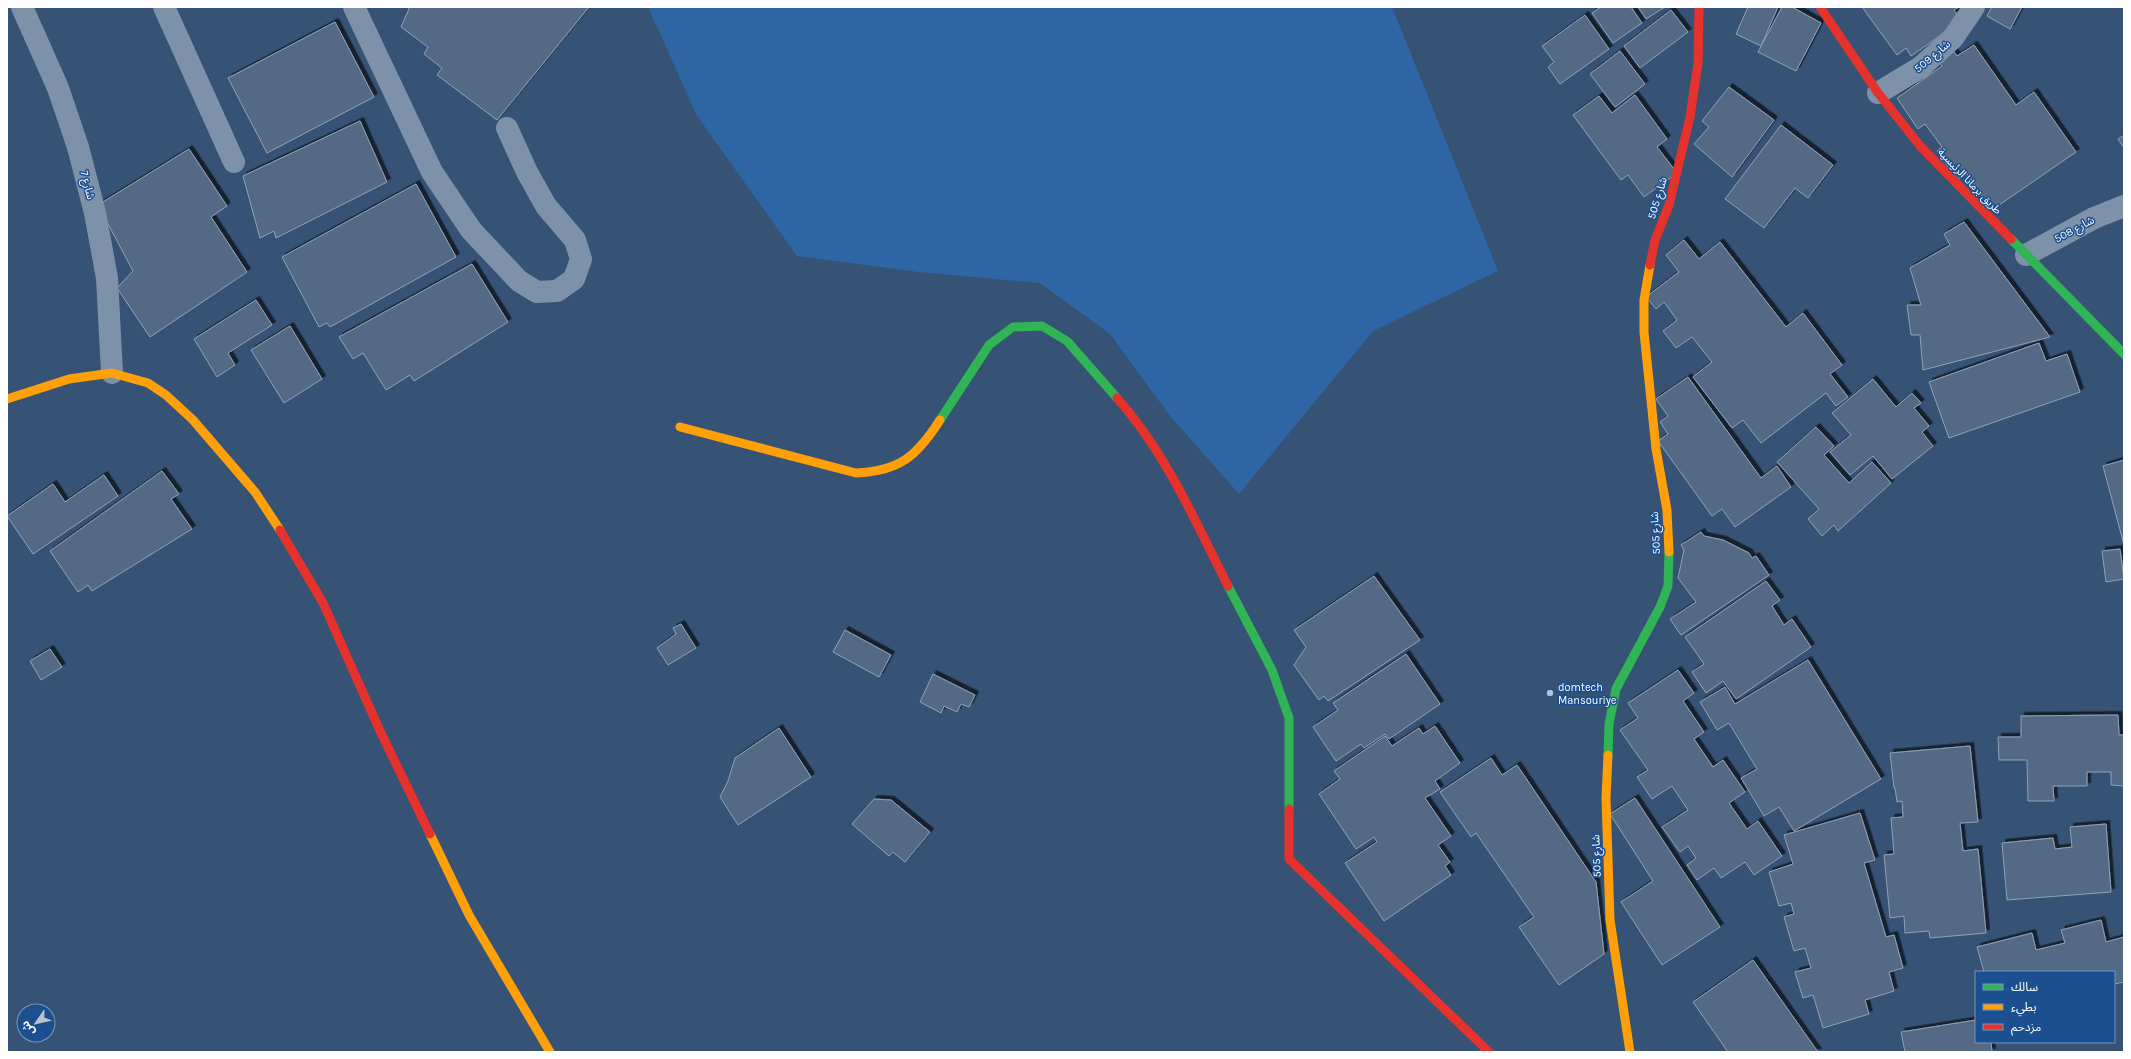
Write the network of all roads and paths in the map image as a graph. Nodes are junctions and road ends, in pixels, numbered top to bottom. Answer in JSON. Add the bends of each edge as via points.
{"nodes":[{"id":1,"x":22,"y":7,"type":"edge"},
{"id":2,"x":164,"y":7,"type":"edge"},
{"id":3,"x":354,"y":7,"type":"edge"},
{"id":4,"x":1699,"y":7,"type":"edge"},
{"id":5,"x":1820,"y":7,"type":"edge"},
{"id":6,"x":1974,"y":7,"type":"edge"},
{"id":7,"x":1878,"y":93,"type":"junction"},
{"id":8,"x":507,"y":128,"type":"dead end"},
{"id":9,"x":234,"y":162,"type":"dead end"},
{"id":10,"x":2124,"y":206,"type":"edge"},
{"id":11,"x":2026,"y":255,"type":"junction"},
{"id":12,"x":2124,"y":354,"type":"edge"},
{"id":13,"x":112,"y":373,"type":"junction"},
{"id":14,"x":7,"y":399,"type":"edge"},
{"id":15,"x":680,"y":427,"type":"dead end"},
{"id":16,"x":550,"y":1052,"type":"edge"},
{"id":17,"x":1490,"y":1052,"type":"edge"},
{"id":18,"x":1630,"y":1052,"type":"edge"}],
"edges":[{"from":1,"to":13,"type":"street","name":"شارع 7","via":[[63,103],[78,147],[95,213],[107,278]]},
{"from":2,"to":9,"type":"street"},
{"from":3,"to":8,"type":"street","via":[[432,172],[471,230],[519,281],[537,292],[557,291],[574,279],[581,259],[575,240],[546,206]]},
{"from":4,"to":18,"type":"street","name":"شارع 505","via":[[1698,63],[1690,117],[1669,205],[1655,240],[1644,300],[1649,387],[1656,449],[1667,510],[1668,586],[1660,607],[1616,689],[1609,724],[1606,798],[1610,920]]},
{"from":5,"to":7,"type":"street","name":"طريق برمانا الرئيسية"},
{"from":6,"to":7,"type":"street","name":"شارع 509","via":[[1953,38],[1921,67]]},
{"from":7,"to":11,"type":"street","name":"طريق برمانا الرئيسية","via":[[1921,147]]},
{"from":10,"to":11,"type":"street","name":"شارع 508","via":[[2094,218]]},
{"from":11,"to":12,"type":"street","name":"طريق برمانا الرئيسية"},
{"from":13,"to":14,"type":"street","via":[[69,379]]},
{"from":13,"to":16,"type":"street","via":[[148,383],[180,407],[260,498],[324,603],[380,731],[469,915]]},
{"from":15,"to":17,"type":"street","via":[[856,473],[877,472],[897,466],[915,454],[928,439],[989,345],[1013,327],[1042,326],[1067,341],[1139,423],[1173,476],[1272,670],[1289,718],[1289,859]]}]}
